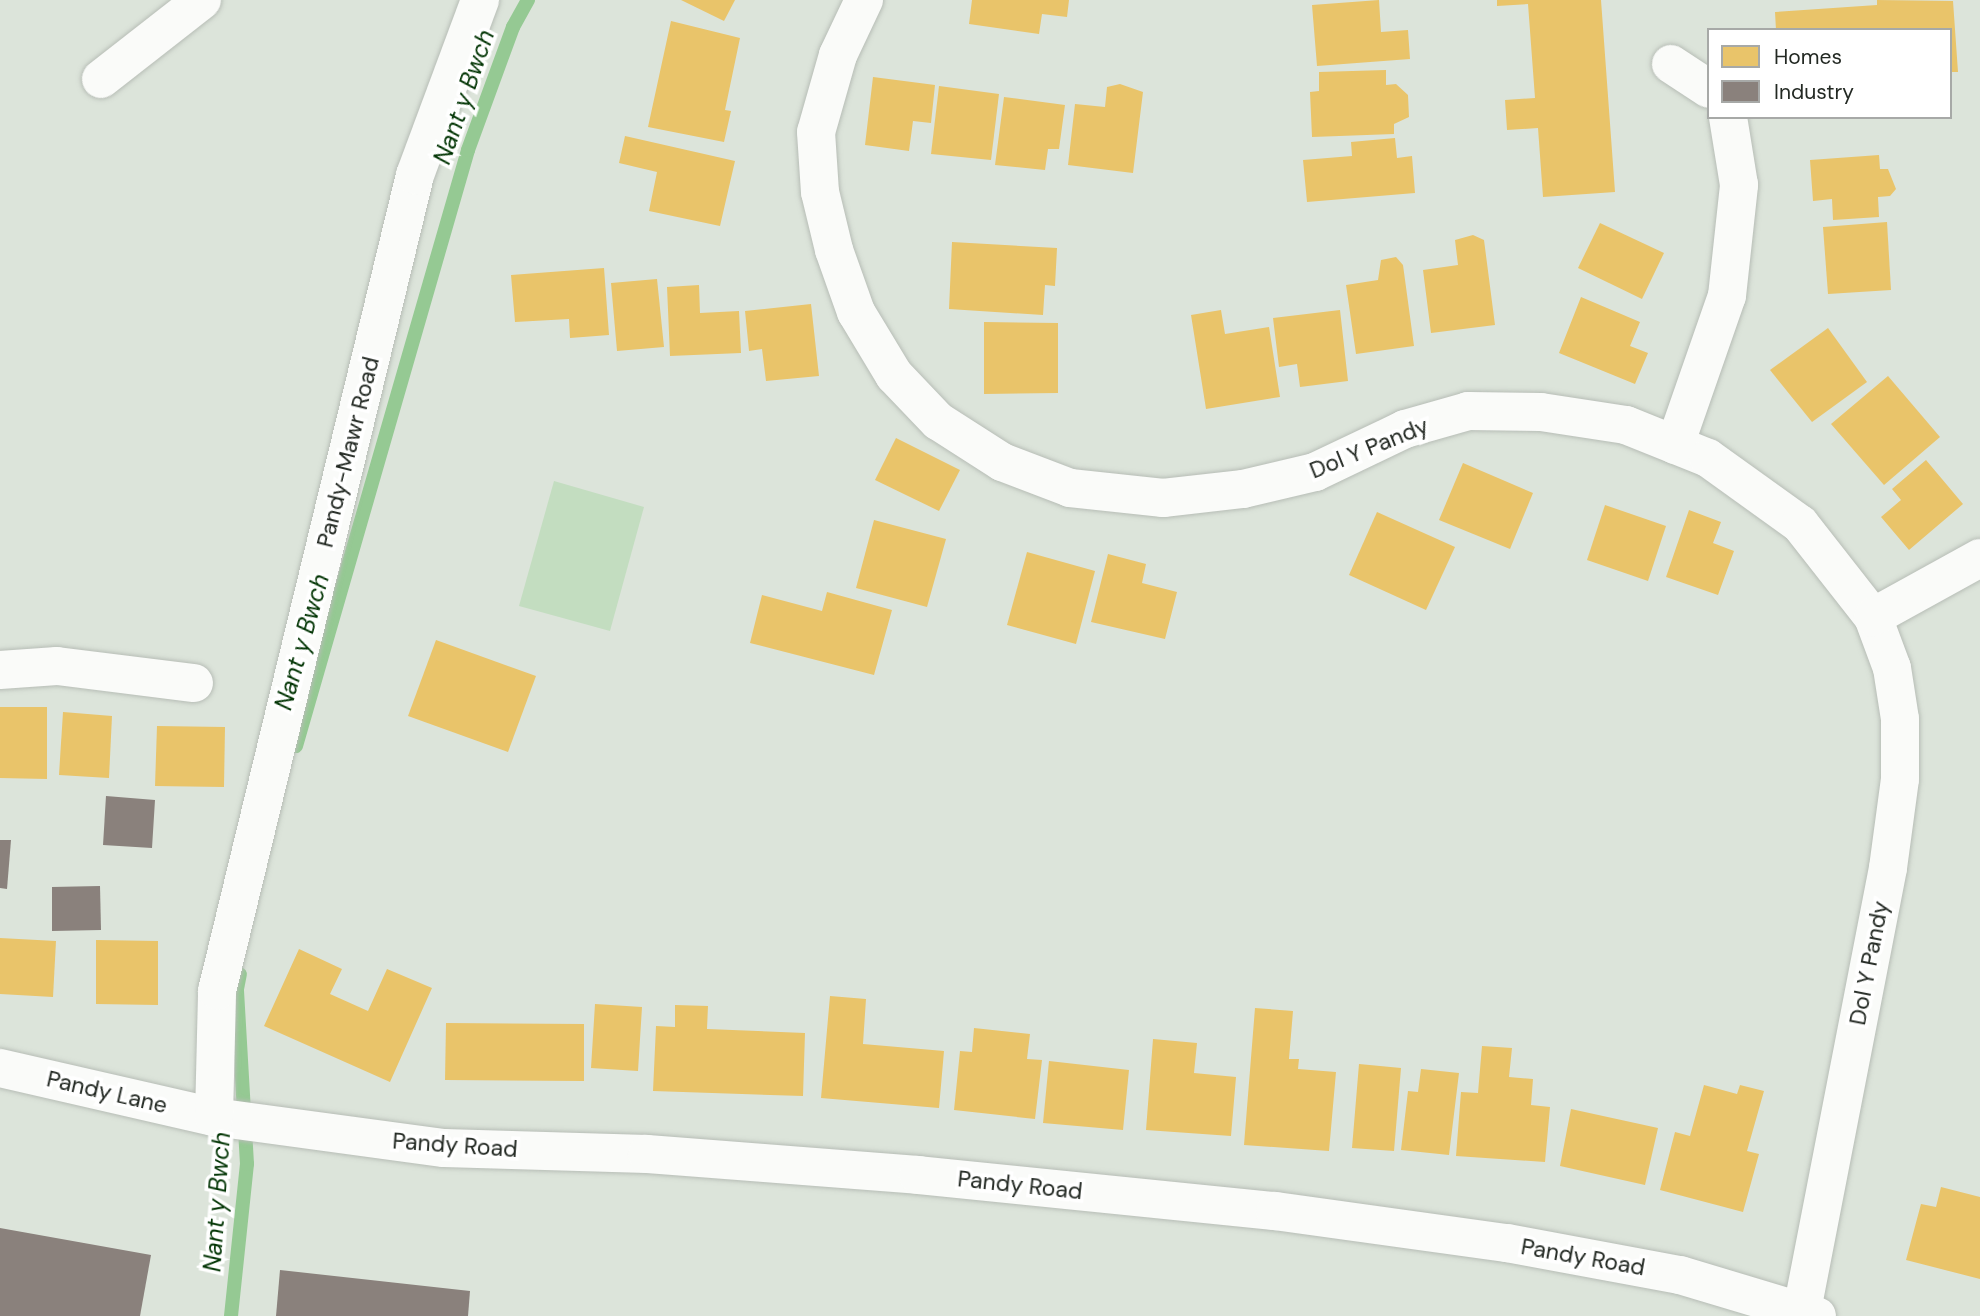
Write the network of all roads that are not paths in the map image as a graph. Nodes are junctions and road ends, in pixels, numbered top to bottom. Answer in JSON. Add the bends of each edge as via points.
{"nodes":[{"id":1,"x":202,"y":0,"type":"edge"},
{"id":2,"x":480,"y":0,"type":"edge"},
{"id":3,"x":864,"y":0,"type":"edge"},
{"id":4,"x":1671,"y":64,"type":"dead end"},
{"id":5,"x":101,"y":79,"type":"dead end"},
{"id":6,"x":1707,"y":88,"type":"edge"},
{"id":7,"x":1728,"y":119,"type":"edge"},
{"id":8,"x":1675,"y":444,"type":"junction"},
{"id":9,"x":1980,"y":558,"type":"edge"},
{"id":10,"x":1873,"y":617,"type":"junction"},
{"id":11,"x":0,"y":670,"type":"edge"},
{"id":12,"x":194,"y":683,"type":"dead end"},
{"id":13,"x":0,"y":1068,"type":"edge"},
{"id":14,"x":214,"y":1117,"type":"junction"},
{"id":15,"x":1810,"y":1313,"type":"edge"}],
"edges":[{"from":1,"to":5,"type":"street"},
{"from":2,"to":14,"type":"street","name":"Pandy-Mawr Road","via":[[415,175],[217,991]]},
{"from":3,"to":8,"type":"street","name":"Dol Y Pandy","via":[[838,55],[816,132],[820,192],[834,250],[856,312],[894,375],[938,421],[1002,462],[1070,488],[1163,498],[1243,489],[1315,472],[1405,429],[1468,411],[1577,417],[1626,425]]},
{"from":4,"to":6,"type":"street"},
{"from":7,"to":8,"type":"street","via":[[1739,185],[1727,296]]},
{"from":8,"to":10,"type":"street","name":"Dol Y Pandy","via":[[1708,458],[1800,524]]},
{"from":9,"to":10,"type":"street"},
{"from":10,"to":15,"type":"street","name":"Dol Y Pandy","via":[[1892,668],[1900,779]]},
{"from":11,"to":12,"type":"street","via":[[57,666]]},
{"from":13,"to":14,"type":"street","name":"Pandy Lane"},
{"from":14,"to":15,"type":"street","name":"Pandy Road","via":[[444,1147],[647,1154],[918,1174],[1275,1210],[1507,1243],[1680,1275]]}]}
